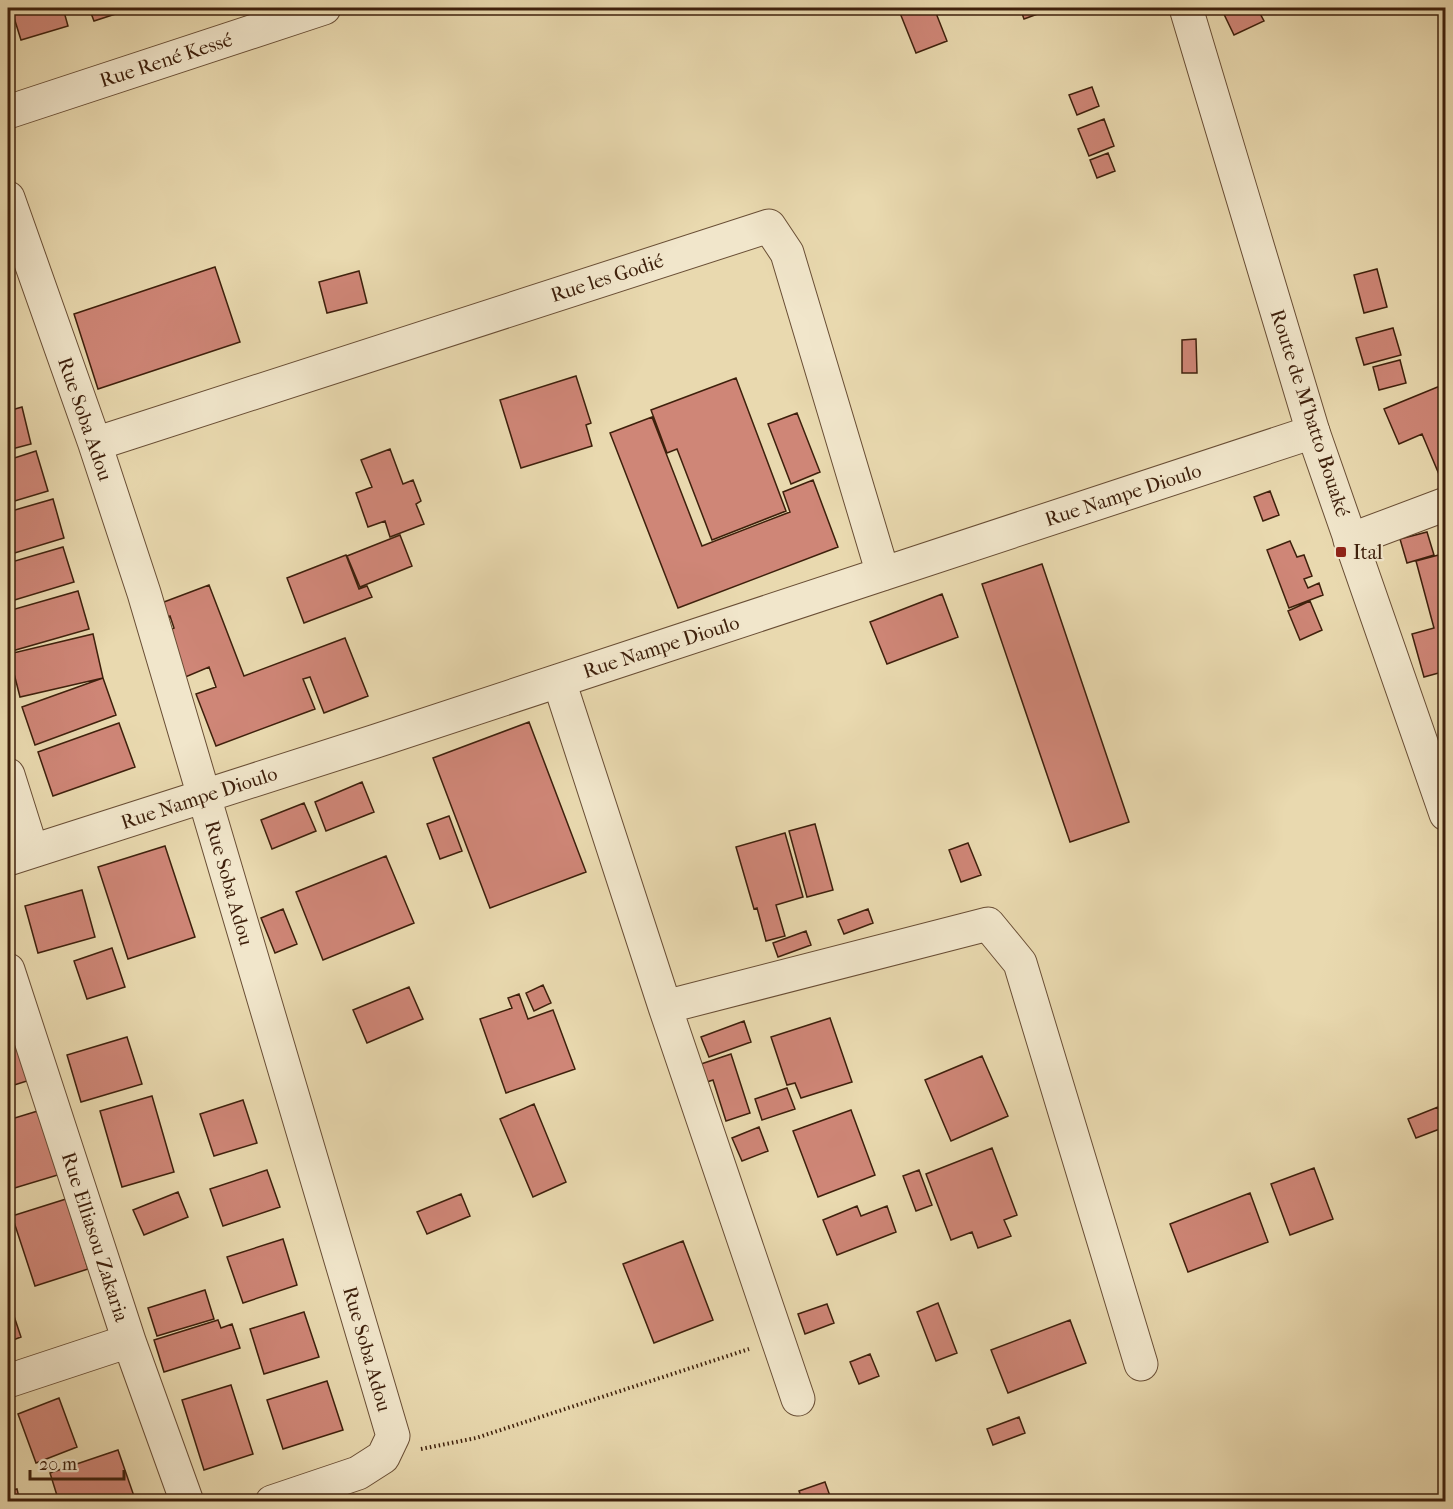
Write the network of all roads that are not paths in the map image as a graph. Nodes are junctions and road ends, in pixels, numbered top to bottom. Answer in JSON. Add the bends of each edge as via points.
{"nodes":[{"id":1,"x":324,"y":8,"type":"edge"},
{"id":2,"x":1186,"y":8,"type":"edge"},
{"id":3,"x":8,"y":112,"type":"edge"},
{"id":4,"x":8,"y":198,"type":"edge"},
{"id":5,"x":1314,"y":432,"type":"junction"},
{"id":6,"x":95,"y":444,"type":"junction"},
{"id":7,"x":1446,"y":504,"type":"edge"},
{"id":8,"x":1350,"y":540,"type":"junction"},
{"id":9,"x":883,"y":574,"type":"junction"},
{"id":10,"x":559,"y":681,"type":"junction"},
{"id":11,"x":8,"y":775,"type":"edge"},
{"id":12,"x":204,"y":797,"type":"junction"},
{"id":13,"x":1446,"y":814,"type":"edge"},
{"id":14,"x":20,"y":855,"type":"edge"},
{"id":15,"x":8,"y":970,"type":"edge"},
{"id":16,"x":665,"y":1007,"type":"junction"},
{"id":17,"x":129,"y":1341,"type":"junction"},
{"id":18,"x":1141,"y":1364,"type":"dead end"},
{"id":19,"x":8,"y":1381,"type":"edge"},
{"id":20,"x":798,"y":1399,"type":"dead end"},
{"id":21,"x":187,"y":1502,"type":"edge"},
{"id":22,"x":272,"y":1502,"type":"edge"}],
"edges":[{"from":1,"to":3,"type":"street","name":"Rue René Kessé"},
{"from":2,"to":5,"type":"street","name":"Route de M'batto Bouaké"},
{"from":4,"to":6,"type":"street","name":"Rue Soba Adou"},
{"from":5,"to":8,"type":"street","name":"Route de M'batto Bouaké"},
{"from":5,"to":9,"type":"street","name":"Rue Nampe Dioulo"},
{"from":6,"to":9,"type":"street","name":"Rue les Godié","via":[[769,226],[787,253]]},
{"from":6,"to":12,"type":"street","name":"Rue Soba Adou"},
{"from":7,"to":8,"type":"street"},
{"from":8,"to":13,"type":"street","name":"Route de M'batto Bouaké"},
{"from":9,"to":10,"type":"street","name":"Rue Nampe Dioulo"},
{"from":10,"to":12,"type":"street","name":"Rue Nampe Dioulo"},
{"from":10,"to":16,"type":"street"},
{"from":11,"to":14,"type":"street"},
{"from":12,"to":14,"type":"street","name":"Rue Nampe Dioulo"},
{"from":12,"to":22,"type":"street","name":"Rue Soba Adou","via":[[393,1436],[383,1457],[358,1473]]},
{"from":15,"to":17,"type":"street","name":"Rue Elliasou Zakaria"},
{"from":16,"to":18,"type":"street","via":[[988,924],[1020,963]]},
{"from":16,"to":20,"type":"street"},
{"from":17,"to":19,"type":"street"},
{"from":17,"to":21,"type":"street","name":"Rue Elliasou Zakaria"}]}
